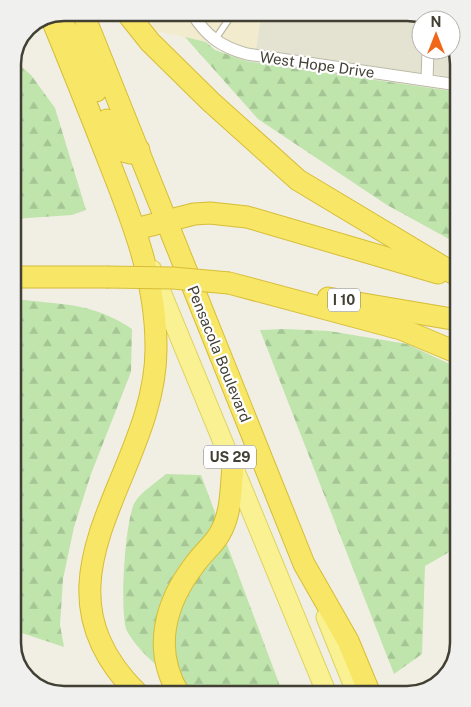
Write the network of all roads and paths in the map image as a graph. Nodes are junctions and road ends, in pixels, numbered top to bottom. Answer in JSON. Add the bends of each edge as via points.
{"nodes":[{"id":1,"x":86,"y":21,"type":"edge"},
{"id":2,"x":134,"y":21,"type":"edge"},
{"id":3,"x":198,"y":21,"type":"edge"},
{"id":4,"x":228,"y":21,"type":"edge"},
{"id":5,"x":55,"y":22,"type":"edge"},
{"id":6,"x":58,"y":22,"type":"edge"},
{"id":7,"x":214,"y":41,"type":"junction"},
{"id":8,"x":428,"y":60,"type":"edge"},
{"id":9,"x":427,"y":80,"type":"junction"},
{"id":10,"x":450,"y":84,"type":"edge"},
{"id":11,"x":139,"y":150,"type":"junction"},
{"id":12,"x":166,"y":220,"type":"junction"},
{"id":13,"x":136,"y":229,"type":"junction"},
{"id":14,"x":450,"y":273,"type":"edge"},
{"id":15,"x":450,"y":276,"type":"edge"},
{"id":16,"x":21,"y":277,"type":"edge"},
{"id":17,"x":229,"y":283,"type":"junction"},
{"id":18,"x":450,"y":319,"type":"edge"},
{"id":19,"x":450,"y":350,"type":"edge"},
{"id":20,"x":232,"y":464,"type":"junction"},
{"id":21,"x":304,"y":564,"type":"junction"},
{"id":22,"x":131,"y":686,"type":"edge"},
{"id":23,"x":175,"y":686,"type":"edge"},
{"id":24,"x":324,"y":686,"type":"edge"},
{"id":25,"x":354,"y":686,"type":"edge"},
{"id":26,"x":367,"y":686,"type":"edge"}],
"edges":[{"from":1,"to":11,"type":"highway","name":"Pensacola Boulevard","number":"US 29"},
{"from":2,"to":14,"type":"highway","via":[[150,42],[211,102],[298,180]]},
{"from":3,"to":7,"type":"street","name":"West Hope Drive"},
{"from":4,"to":7,"type":"lane"},
{"from":5,"to":13,"type":"highway","name":"Pensacola Boulevard","number":"US 29"},
{"from":6,"to":11,"type":"highway","via":[[78,43],[116,142],[123,151]]},
{"from":7,"to":9,"type":"street","name":"West Hope Drive","via":[[247,54]]},
{"from":8,"to":9,"type":"street"},
{"from":9,"to":10,"type":"street","name":"West Hope Drive"},
{"from":11,"to":12,"type":"highway","name":"Pensacola Boulevard","number":"US 29"},
{"from":12,"to":13,"type":"highway"},
{"from":12,"to":15,"type":"highway","via":[[210,213],[247,217]]},
{"from":12,"to":21,"type":"highway","name":"Pensacola Boulevard","number":"US 29"},
{"from":13,"to":20,"type":"main road","name":"Pensacola Boulevard","number":"US 29"},
{"from":13,"to":22,"type":"highway","via":[[153,301],[156,370],[146,415],[98,540],[88,581],[90,610],[98,639],[114,667]]},
{"from":16,"to":17,"type":"highway","number":"I 10","bridge":true,"via":[[173,278]]},
{"from":17,"to":18,"type":"highway","number":"I 10"},
{"from":17,"to":19,"type":"highway","via":[[401,329]]},
{"from":20,"to":23,"type":"highway","via":[[226,520],[219,536],[177,590],[169,608],[164,650],[168,672]]},
{"from":20,"to":24,"type":"main road","name":"Pensacola Boulevard","number":"US 29"},
{"from":21,"to":25,"type":"main road","name":"Pensacola Boulevard","number":"US 29"},
{"from":21,"to":26,"type":"highway","via":[[348,641]]}]}
